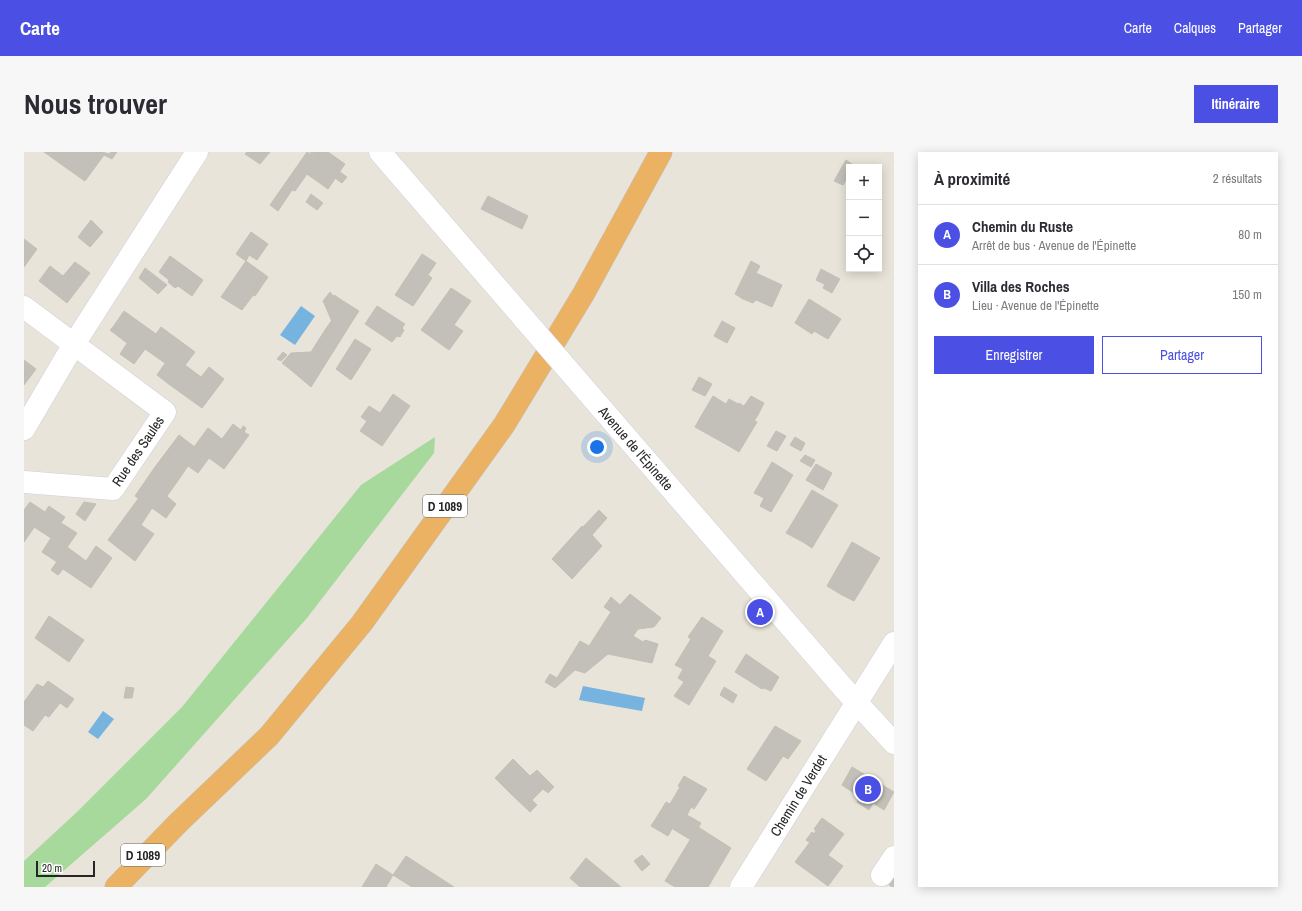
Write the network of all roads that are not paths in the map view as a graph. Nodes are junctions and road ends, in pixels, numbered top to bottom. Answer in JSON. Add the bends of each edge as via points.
{"nodes":[{"id":1,"x":197,"y":152,"type":"edge"},
{"id":2,"x":380,"y":152,"type":"edge"},
{"id":3,"x":661,"y":152,"type":"edge"},
{"id":4,"x":24,"y":307,"type":"edge"},
{"id":5,"x":74,"y":344,"type":"junction"},
{"id":6,"x":24,"y":429,"type":"edge"},
{"id":7,"x":24,"y":482,"type":"edge"},
{"id":8,"x":894,"y":643,"type":"edge"},
{"id":9,"x":857,"y":704,"type":"junction"},
{"id":10,"x":894,"y":743,"type":"edge"},
{"id":11,"x":178,"y":823,"type":"junction"},
{"id":12,"x":107,"y":887,"type":"edge"},
{"id":13,"x":116,"y":887,"type":"edge"},
{"id":14,"x":742,"y":887,"type":"edge"}],
"edges":[{"from":1,"to":5,"type":"street"},
{"from":2,"to":9,"type":"street","name":"Avenue de l'Épinette","bridge":true},
{"from":3,"to":11,"type":"highway","number":"D 1089","via":[[584,293],[504,425],[362,623],[269,736]]},
{"from":4,"to":5,"type":"street"},
{"from":5,"to":6,"type":"street"},
{"from":5,"to":7,"type":"street","name":"Rue des Saules","via":[[165,412],[113,489]]},
{"from":8,"to":9,"type":"street","name":"Chemin de Verdet"},
{"from":9,"to":10,"type":"street","name":"Avenue de l'Épinette"},
{"from":9,"to":14,"type":"street","name":"Chemin de Verdet"},
{"from":11,"to":12,"type":"highway","number":"D 1089"},
{"from":11,"to":13,"type":"highway"}]}
